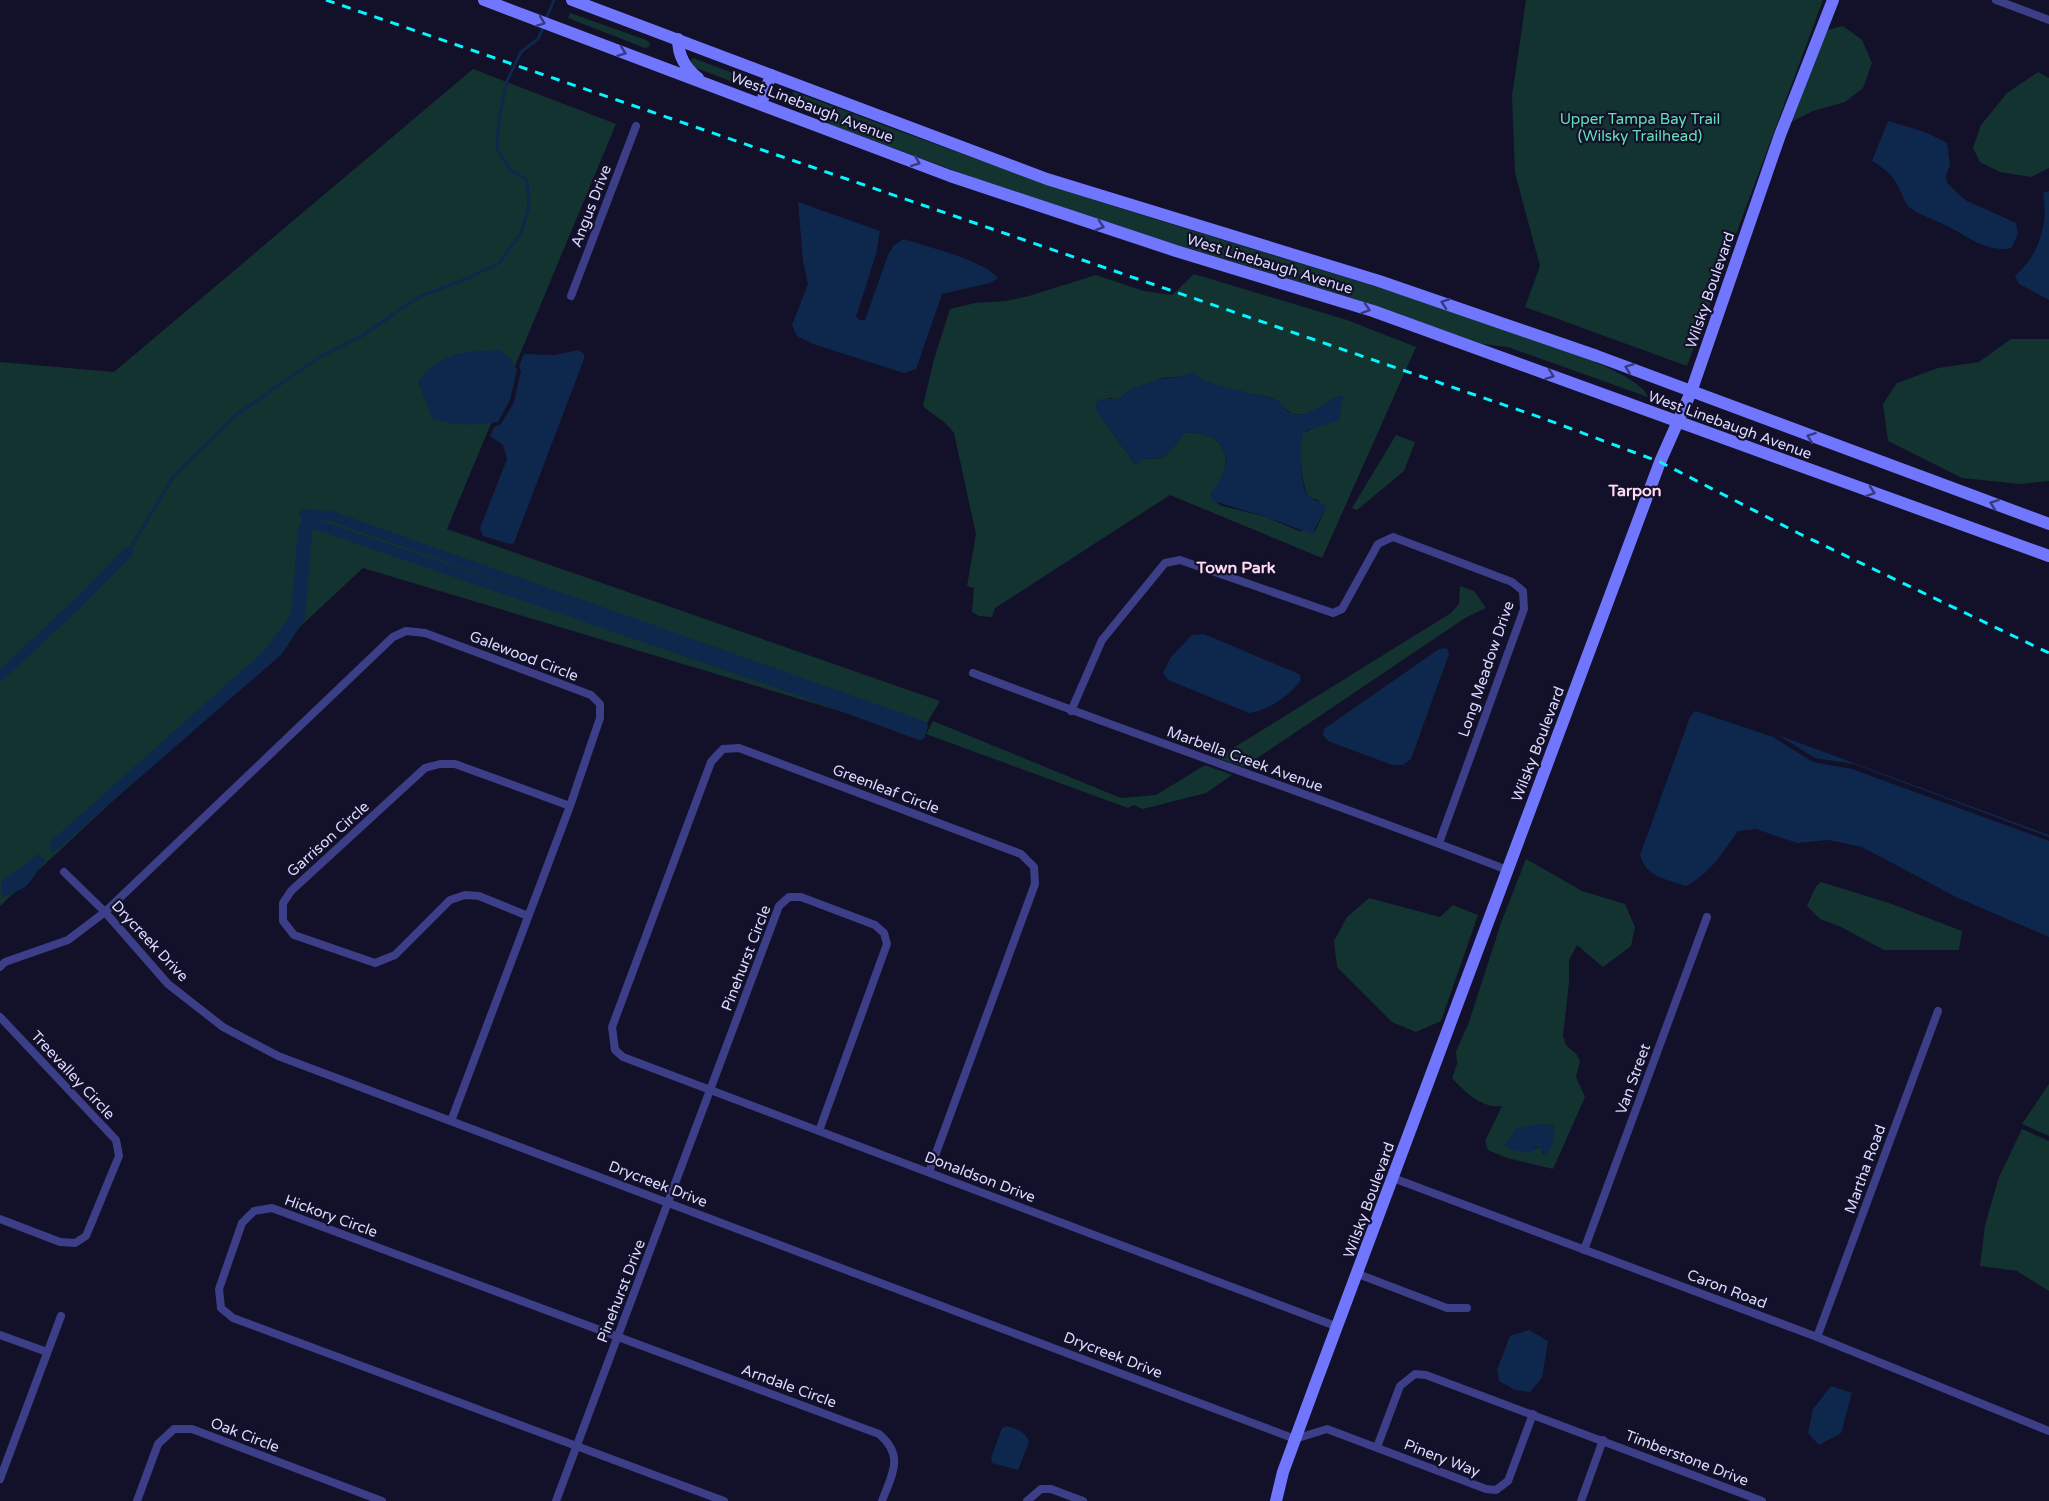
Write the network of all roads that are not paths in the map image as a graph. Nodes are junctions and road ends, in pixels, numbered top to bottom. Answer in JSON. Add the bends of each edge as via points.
{"nodes":[{"id":1,"x":484,"y":0,"type":"edge"},
{"id":2,"x":1833,"y":0,"type":"edge"},
{"id":3,"x":1996,"y":0,"type":"edge"},
{"id":4,"x":575,"y":1,"type":"edge"},
{"id":5,"x":2049,"y":20,"type":"edge"},
{"id":6,"x":678,"y":39,"type":"junction"},
{"id":7,"x":771,"y":75,"type":"junction"},
{"id":8,"x":704,"y":82,"type":"junction"},
{"id":9,"x":761,"y":104,"type":"junction"},
{"id":10,"x":636,"y":126,"type":"dead end"},
{"id":11,"x":571,"y":296,"type":"dead end"},
{"id":12,"x":1691,"y":392,"type":"junction"},
{"id":13,"x":1678,"y":421,"type":"junction"},
{"id":14,"x":2049,"y":524,"type":"edge"},
{"id":15,"x":2049,"y":556,"type":"edge"},
{"id":16,"x":973,"y":673,"type":"dead end"},
{"id":17,"x":1071,"y":711,"type":"junction"},
{"id":18,"x":570,"y":806,"type":"junction"},
{"id":19,"x":1439,"y":843,"type":"junction"},
{"id":20,"x":1507,"y":870,"type":"junction"},
{"id":21,"x":64,"y":872,"type":"dead end"},
{"id":22,"x":105,"y":912,"type":"junction"},
{"id":23,"x":528,"y":916,"type":"junction"},
{"id":24,"x":1707,"y":917,"type":"dead end"},
{"id":25,"x":0,"y":966,"type":"edge"},
{"id":26,"x":1938,"y":1011,"type":"dead end"},
{"id":27,"x":0,"y":1017,"type":"edge"},
{"id":28,"x":615,"y":1050,"type":"joint"},
{"id":29,"x":711,"y":1090,"type":"junction"},
{"id":30,"x":451,"y":1121,"type":"junction"},
{"id":31,"x":819,"y":1131,"type":"junction"},
{"id":32,"x":929,"y":1173,"type":"junction"},
{"id":33,"x":1393,"y":1178,"type":"junction"},
{"id":34,"x":669,"y":1203,"type":"junction"},
{"id":35,"x":0,"y":1219,"type":"edge"},
{"id":36,"x":1584,"y":1250,"type":"junction"},
{"id":37,"x":1358,"y":1274,"type":"junction"},
{"id":38,"x":1467,"y":1308,"type":"dead end"},
{"id":39,"x":61,"y":1316,"type":"dead end"},
{"id":40,"x":1338,"y":1327,"type":"junction"},
{"id":41,"x":0,"y":1335,"type":"edge"},
{"id":42,"x":618,"y":1337,"type":"junction"},
{"id":43,"x":1817,"y":1337,"type":"junction"},
{"id":44,"x":47,"y":1352,"type":"junction"},
{"id":45,"x":1533,"y":1414,"type":"junction"},
{"id":46,"x":2049,"y":1431,"type":"edge"},
{"id":47,"x":1295,"y":1438,"type":"junction"},
{"id":48,"x":1603,"y":1440,"type":"junction"},
{"id":49,"x":577,"y":1446,"type":"junction"},
{"id":50,"x":1377,"y":1447,"type":"junction"},
{"id":51,"x":0,"y":1479,"type":"edge"},
{"id":52,"x":137,"y":1501,"type":"edge"},
{"id":53,"x":382,"y":1501,"type":"edge"},
{"id":54,"x":556,"y":1501,"type":"edge"},
{"id":55,"x":724,"y":1501,"type":"edge"},
{"id":56,"x":882,"y":1501,"type":"edge"},
{"id":57,"x":1027,"y":1501,"type":"edge"},
{"id":58,"x":1083,"y":1501,"type":"edge"},
{"id":59,"x":1276,"y":1501,"type":"edge"},
{"id":60,"x":1581,"y":1501,"type":"edge"},
{"id":61,"x":1762,"y":1501,"type":"edge"}],
"edges":[{"from":1,"to":8,"type":"main road","name":"West Linebaugh Avenue","one_way":true},
{"from":2,"to":12,"type":"main road","name":"Wilsky Boulevard","via":[[1780,135]]},
{"from":3,"to":5,"type":"street"},
{"from":4,"to":6,"type":"main road","name":"West Linebaugh Avenue"},
{"from":6,"to":7,"type":"main road","name":"West Linebaugh Avenue"},
{"from":6,"to":8,"type":"main road","via":[[683,62]]},
{"from":7,"to":9,"type":"main road"},
{"from":12,"to":7,"type":"main road","name":"West Linebaugh Avenue","one_way":true,"via":[[1379,281],[1047,179]]},
{"from":8,"to":9,"type":"main road","name":"West Linebaugh Avenue"},
{"from":9,"to":13,"type":"main road","name":"West Linebaugh Avenue","one_way":true,"via":[[962,180],[1373,311]]},
{"from":10,"to":11,"type":"street","name":"Angus Drive"},
{"from":12,"to":13,"type":"main road","name":"Wilsky Boulevard"},
{"from":14,"to":12,"type":"main road","name":"West Linebaugh Avenue","one_way":true},
{"from":13,"to":15,"type":"main road","name":"West Linebaugh Avenue","one_way":true},
{"from":13,"to":20,"type":"main road","name":"Wilsky Boulevard"},
{"from":16,"to":17,"type":"street","name":"Marbella Creek Avenue"},
{"from":17,"to":19,"type":"street","name":"Marbella Creek Avenue"},
{"from":17,"to":19,"type":"street","name":"Long Meadow Drive","via":[[1102,640],[1165,563],[1180,560],[1333,614],[1342,609],[1378,544],[1393,537],[1512,582],[1523,591],[1524,609]]},
{"from":18,"to":22,"type":"street","name":"Galewood Circle","via":[[600,718],[600,704],[591,695],[469,649],[424,633],[406,631],[393,637]]},
{"from":18,"to":23,"type":"street","name":"Galewood Circle"},
{"from":18,"to":23,"type":"street","name":"Garrison Circle","via":[[455,764],[425,768],[291,891],[283,903],[283,921],[294,935],[375,963],[395,954],[450,900],[465,895],[478,896]]},
{"from":19,"to":20,"type":"street","name":"Marbella Creek Avenue"},
{"from":20,"to":33,"type":"main road","name":"Wilsky Boulevard"},
{"from":21,"to":22,"type":"street","name":"Drycreek Drive"},
{"from":22,"to":25,"type":"street","via":[[68,940]]},
{"from":22,"to":30,"type":"street","name":"Drycreek Drive","via":[[168,984],[223,1027],[278,1056]]},
{"from":23,"to":30,"type":"street","name":"Galewood Circle"},
{"from":24,"to":36,"type":"street","name":"Van Street"},
{"from":26,"to":43,"type":"street","name":"Martha Road"},
{"from":27,"to":35,"type":"street","name":"Treevalley Circle","via":[[116,1140],[119,1156],[87,1236],[75,1243],[60,1242]]},
{"from":28,"to":29,"type":"street","name":"Donaldson Drive","via":[[623,1057]]},
{"from":28,"to":32,"type":"street","name":"Greenleaf Circle","via":[[612,1027],[711,762],[723,749],[740,748],[1021,854],[1034,867],[1035,884]]},
{"from":29,"to":31,"type":"street","name":"Donaldson Drive"},
{"from":29,"to":31,"type":"street","name":"Pinehurst Circle","via":[[779,906],[789,897],[801,897],[876,925],[887,944]]},
{"from":29,"to":34,"type":"street","name":"Pinehurst Drive"},
{"from":30,"to":34,"type":"street","name":"Drycreek Drive"},
{"from":31,"to":32,"type":"street","name":"Donaldson Drive"},
{"from":32,"to":40,"type":"street","name":"Donaldson Drive"},
{"from":33,"to":36,"type":"street","name":"Caron Road"},
{"from":33,"to":37,"type":"main road","name":"Wilsky Boulevard"},
{"from":34,"to":42,"type":"street","name":"Pinehurst Drive"},
{"from":34,"to":47,"type":"street","name":"Drycreek Drive"},
{"from":36,"to":43,"type":"street","name":"Caron Road"},
{"from":37,"to":38,"type":"street","via":[[1447,1308]]},
{"from":37,"to":40,"type":"main road","name":"Wilsky Boulevard"},
{"from":39,"to":44,"type":"street"},
{"from":40,"to":47,"type":"main road","name":"Wilsky Boulevard"},
{"from":41,"to":44,"type":"street"},
{"from":42,"to":49,"type":"street","name":"Pinehurst Drive"},
{"from":42,"to":49,"type":"street","name":"Hickory Circle","via":[[272,1208],[254,1211],[242,1223],[219,1289],[221,1308],[233,1318]]},
{"from":42,"to":56,"type":"street","name":"Arndale Circle","via":[[879,1434],[895,1454]]},
{"from":43,"to":46,"type":"street","name":"Caron Road"},
{"from":44,"to":51,"type":"street"},
{"from":45,"to":48,"type":"street"},
{"from":45,"to":50,"type":"street","via":[[1415,1374],[1400,1386]]},
{"from":45,"to":50,"type":"street","name":"Pinery Way","via":[[1508,1481],[1496,1490]]},
{"from":47,"to":50,"type":"street","name":"Pinery Way","via":[[1327,1429]]},
{"from":47,"to":59,"type":"main road","name":"Wilsky Boulevard"},
{"from":48,"to":60,"type":"street"},
{"from":48,"to":61,"type":"street","name":"Timberstone Drive"},
{"from":49,"to":54,"type":"street","name":"Pinehurst Drive"},
{"from":49,"to":55,"type":"street"},
{"from":52,"to":53,"type":"street","name":"Oak Circle","via":[[158,1444],[174,1430],[192,1429]]},
{"from":57,"to":58,"type":"street","via":[[1041,1489],[1051,1489]]}]}
